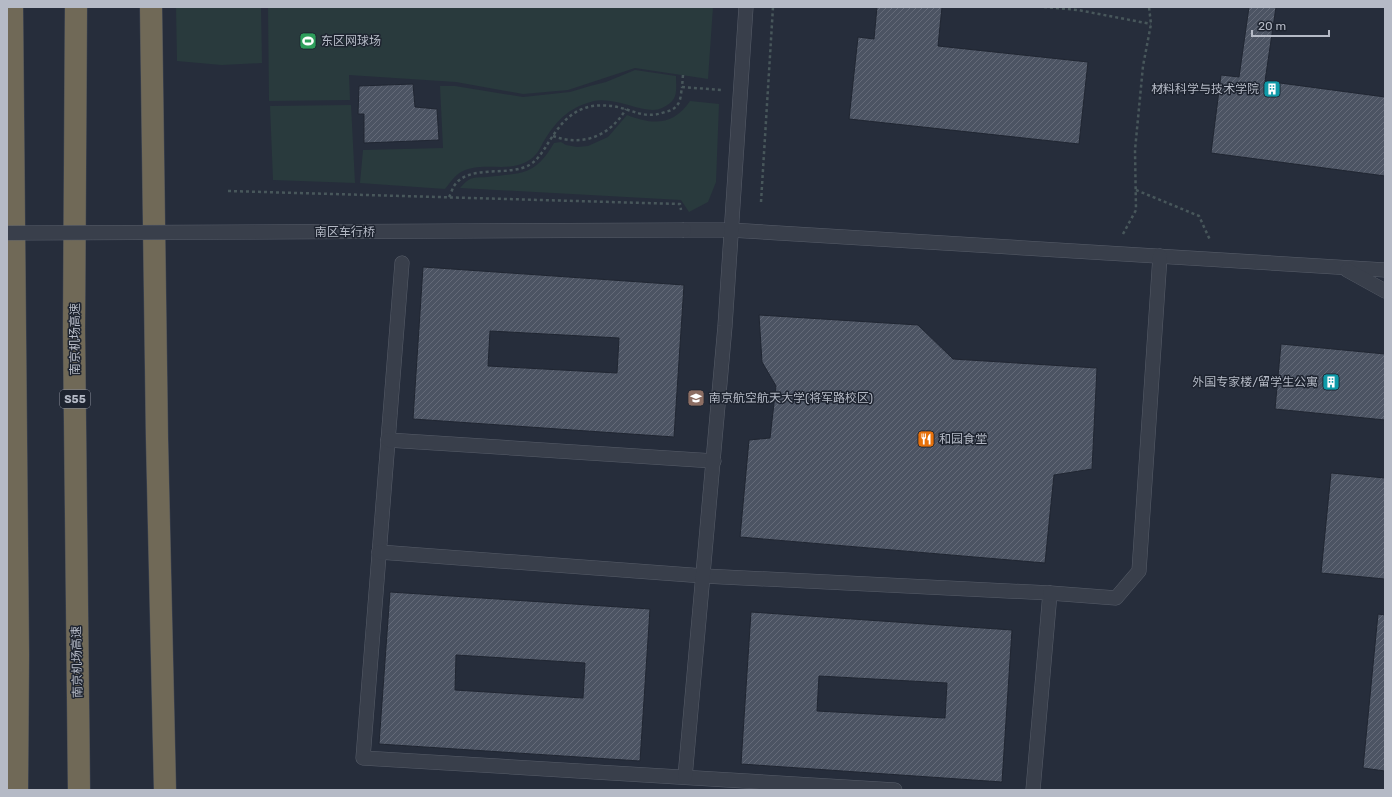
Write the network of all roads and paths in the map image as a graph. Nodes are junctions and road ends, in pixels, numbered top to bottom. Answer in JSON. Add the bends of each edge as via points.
{"nodes":[{"id":1,"x":12,"y":7,"type":"edge"},
{"id":2,"x":76,"y":7,"type":"edge"},
{"id":3,"x":152,"y":7,"type":"edge"},
{"id":4,"x":746,"y":7,"type":"edge"},
{"id":5,"x":773,"y":7,"type":"edge"},
{"id":6,"x":1044,"y":7,"type":"edge"},
{"id":7,"x":1148,"y":7,"type":"edge"},
{"id":8,"x":1151,"y":24,"type":"junction"},
{"id":9,"x":683,"y":75,"type":"dead end"},
{"id":10,"x":682,"y":87,"type":"junction"},
{"id":11,"x":740,"y":92,"type":"junction"},
{"id":12,"x":626,"y":109,"type":"junction"},
{"id":13,"x":553,"y":136,"type":"junction"},
{"id":14,"x":1136,"y":190,"type":"junction"},
{"id":15,"x":228,"y":191,"type":"dead end"},
{"id":16,"x":449,"y":197,"type":"junction"},
{"id":17,"x":761,"y":202,"type":"dead end"},
{"id":18,"x":684,"y":230,"type":"junction"},
{"id":19,"x":730,"y":230,"type":"junction"},
{"id":20,"x":7,"y":233,"type":"edge"},
{"id":21,"x":1112,"y":254,"type":"junction"},
{"id":22,"x":1160,"y":256,"type":"junction"},
{"id":23,"x":1220,"y":260,"type":"junction"},
{"id":24,"x":402,"y":263,"type":"dead end"},
{"id":25,"x":1344,"y":268,"type":"junction"},
{"id":26,"x":1385,"y":270,"type":"edge"},
{"id":27,"x":1385,"y":291,"type":"edge"},
{"id":28,"x":388,"y":440,"type":"junction"},
{"id":29,"x":714,"y":461,"type":"junction"},
{"id":30,"x":379,"y":552,"type":"junction"},
{"id":31,"x":704,"y":576,"type":"junction"},
{"id":32,"x":1050,"y":593,"type":"junction"},
{"id":33,"x":685,"y":777,"type":"junction"},
{"id":34,"x":16,"y":790,"type":"edge"},
{"id":35,"x":79,"y":790,"type":"edge"},
{"id":36,"x":165,"y":790,"type":"edge"},
{"id":37,"x":895,"y":790,"type":"edge"},
{"id":38,"x":1033,"y":790,"type":"edge"}],
"edges":[{"from":1,"to":34,"type":"highway","via":[[18,655]]},
{"from":2,"to":35,"type":"highway","name":"南京机场高速","number":"S55","via":[[74,330]]},
{"from":3,"to":36,"type":"highway","via":[[157,439]]},
{"from":4,"to":11,"type":"lane"},
{"from":5,"to":17,"type":"path"},
{"from":6,"to":8,"type":"path","via":[[1078,10]]},
{"from":7,"to":8,"type":"path"},
{"from":8,"to":14,"type":"path","via":[[1143,66],[1136,142]]},
{"from":9,"to":10,"type":"path"},
{"from":10,"to":11,"type":"path"},
{"from":10,"to":12,"type":"path","via":[[679,104],[671,110],[650,116]]},
{"from":11,"to":19,"type":"lane"},
{"from":12,"to":13,"type":"path","via":[[611,106],[585,108],[569,116]]},
{"from":12,"to":13,"type":"path","via":[[607,130],[593,138],[569,140]]},
{"from":13,"to":16,"type":"path","via":[[540,156],[531,164],[509,172],[469,174],[454,186]]},
{"from":14,"to":21,"type":"path","via":[[1136,210]]},
{"from":14,"to":23,"type":"path","via":[[1199,216]]},
{"from":15,"to":16,"type":"path"},
{"from":16,"to":18,"type":"path","via":[[680,204]]},
{"from":18,"to":19,"type":"lane","name":"南区车行桥"},
{"from":18,"to":20,"type":"lane","name":"南区车行桥","bridge":true},
{"from":19,"to":21,"type":"lane","name":"南区车行桥"},
{"from":19,"to":29,"type":"lane"},
{"from":21,"to":22,"type":"lane","name":"南区车行桥"},
{"from":22,"to":23,"type":"lane","name":"南区车行桥"},
{"from":22,"to":32,"type":"lane","via":[[1139,571],[1116,598]]},
{"from":23,"to":25,"type":"lane","name":"南区车行桥"},
{"from":24,"to":28,"type":"lane"},
{"from":25,"to":26,"type":"lane","name":"南区车行桥"},
{"from":25,"to":27,"type":"lane"},
{"from":28,"to":29,"type":"lane"},
{"from":28,"to":30,"type":"lane"},
{"from":29,"to":31,"type":"lane"},
{"from":30,"to":31,"type":"lane"},
{"from":30,"to":33,"type":"lane","via":[[363,758]]},
{"from":31,"to":32,"type":"lane"},
{"from":31,"to":33,"type":"lane"},
{"from":32,"to":38,"type":"lane"},
{"from":33,"to":37,"type":"lane"}]}
